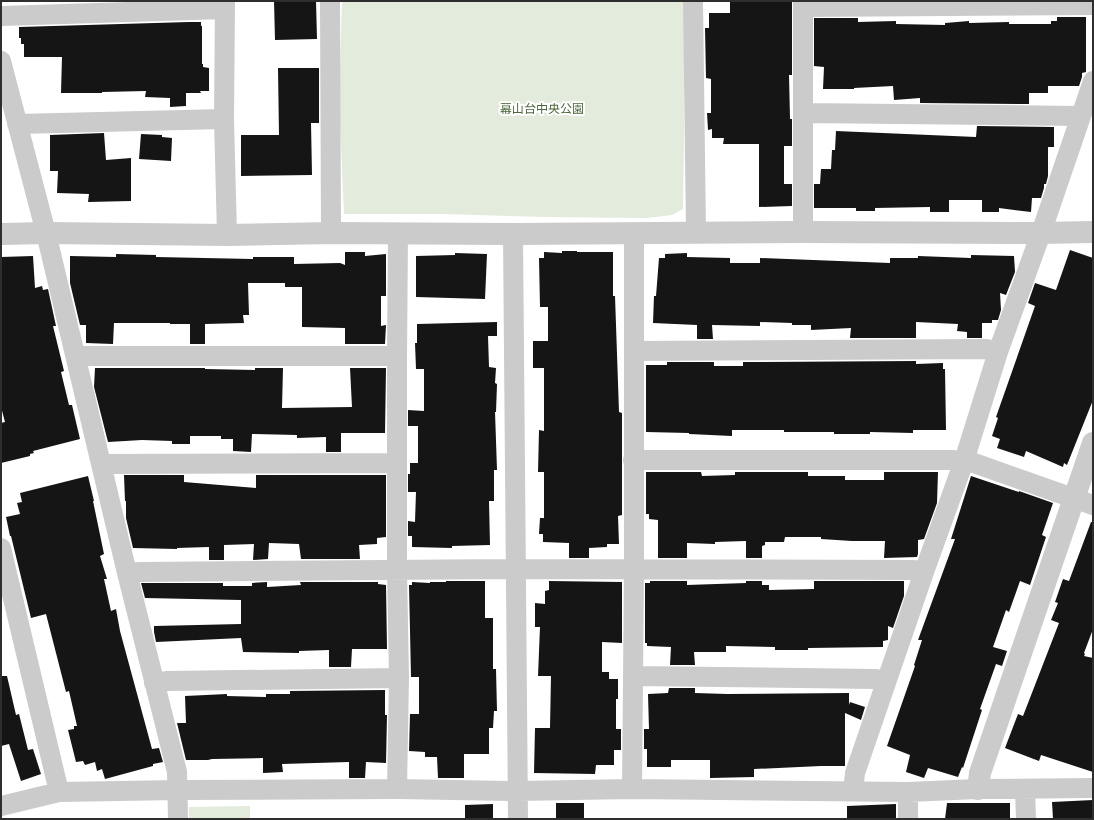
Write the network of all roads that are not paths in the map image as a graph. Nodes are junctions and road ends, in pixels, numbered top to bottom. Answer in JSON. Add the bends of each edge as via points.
{"nodes":[{"id":1,"x":330,"y":1,"type":"edge"},
{"id":2,"x":694,"y":1,"type":"edge"},
{"id":3,"x":803,"y":4,"type":"edge"},
{"id":4,"x":225,"y":5,"type":"edge"},
{"id":5,"x":1093,"y":6,"type":"edge"},
{"id":6,"x":1,"y":16,"type":"edge"},
{"id":7,"x":1,"y":61,"type":"edge"},
{"id":8,"x":1093,"y":81,"type":"edge"},
{"id":9,"x":803,"y":113,"type":"junction"},
{"id":10,"x":1081,"y":116,"type":"junction"},
{"id":11,"x":224,"y":119,"type":"junction"},
{"id":12,"x":17,"y":124,"type":"junction"},
{"id":13,"x":803,"y":232,"type":"junction"},
{"id":14,"x":1093,"y":232,"type":"edge"},
{"id":15,"x":46,"y":233,"type":"junction"},
{"id":16,"x":331,"y":233,"type":"junction"},
{"id":17,"x":398,"y":233,"type":"junction"},
{"id":18,"x":634,"y":233,"type":"junction"},
{"id":19,"x":696,"y":233,"type":"junction"},
{"id":20,"x":1041,"y":233,"type":"junction"},
{"id":21,"x":1,"y":234,"type":"edge"},
{"id":22,"x":513,"y":234,"type":"junction"},
{"id":23,"x":227,"y":235,"type":"junction"},
{"id":24,"x":634,"y":351,"type":"junction"},
{"id":25,"x":998,"y":352,"type":"junction"},
{"id":26,"x":76,"y":356,"type":"junction"},
{"id":27,"x":397,"y":356,"type":"junction"},
{"id":28,"x":1093,"y":443,"type":"edge"},
{"id":29,"x":633,"y":460,"type":"junction"},
{"id":30,"x":964,"y":462,"type":"junction"},
{"id":31,"x":397,"y":463,"type":"junction"},
{"id":32,"x":101,"y":464,"type":"junction"},
{"id":33,"x":1083,"y":502,"type":"edge"},
{"id":34,"x":1,"y":548,"type":"edge"},
{"id":35,"x":397,"y":569,"type":"junction"},
{"id":36,"x":515,"y":569,"type":"junction"},
{"id":37,"x":634,"y":569,"type":"junction"},
{"id":38,"x":924,"y":572,"type":"junction"},
{"id":39,"x":127,"y":573,"type":"junction"},
{"id":40,"x":633,"y":676,"type":"junction"},
{"id":41,"x":399,"y":678,"type":"junction"},
{"id":42,"x":886,"y":681,"type":"junction"},
{"id":43,"x":154,"y":683,"type":"junction"},
{"id":44,"x":1093,"y":788,"type":"edge"},
{"id":45,"x":397,"y":789,"type":"junction"},
{"id":46,"x":632,"y":789,"type":"junction"},
{"id":47,"x":978,"y":789,"type":"junction"},
{"id":48,"x":1025,"y":789,"type":"junction"},
{"id":49,"x":178,"y":790,"type":"junction"},
{"id":50,"x":517,"y":791,"type":"junction"},
{"id":51,"x":853,"y":791,"type":"junction"},
{"id":52,"x":59,"y":792,"type":"junction"},
{"id":53,"x":908,"y":792,"type":"junction"},
{"id":54,"x":1,"y":806,"type":"edge"},
{"id":55,"x":178,"y":819,"type":"edge"},
{"id":56,"x":518,"y":819,"type":"edge"},
{"id":57,"x":908,"y":819,"type":"edge"},
{"id":58,"x":1026,"y":819,"type":"edge"}],
"edges":[{"from":1,"to":16,"type":"street"},
{"from":2,"to":19,"type":"street"},
{"from":3,"to":5,"type":"street"},
{"from":3,"to":9,"type":"street"},
{"from":4,"to":6,"type":"street"},
{"from":4,"to":11,"type":"street"},
{"from":7,"to":12,"type":"street"},
{"from":8,"to":10,"type":"street"},
{"from":9,"to":10,"type":"street"},
{"from":9,"to":13,"type":"street"},
{"from":10,"to":20,"type":"street"},
{"from":11,"to":12,"type":"street"},
{"from":11,"to":23,"type":"street"},
{"from":12,"to":15,"type":"street"},
{"from":13,"to":19,"type":"street"},
{"from":13,"to":20,"type":"street"},
{"from":14,"to":20,"type":"street"},
{"from":15,"to":21,"type":"street"},
{"from":15,"to":23,"type":"street"},
{"from":15,"to":26,"type":"street"},
{"from":16,"to":17,"type":"street"},
{"from":16,"to":23,"type":"street"},
{"from":17,"to":22,"type":"street"},
{"from":17,"to":27,"type":"street"},
{"from":18,"to":19,"type":"street"},
{"from":18,"to":22,"type":"street"},
{"from":18,"to":24,"type":"street"},
{"from":20,"to":25,"type":"street"},
{"from":22,"to":36,"type":"street"},
{"from":24,"to":25,"type":"street","via":[[986,349]]},
{"from":24,"to":29,"type":"street"},
{"from":25,"to":30,"type":"street"},
{"from":26,"to":27,"type":"street"},
{"from":26,"to":32,"type":"street"},
{"from":27,"to":31,"type":"street"},
{"from":28,"to":33,"type":"street"},
{"from":29,"to":30,"type":"street"},
{"from":29,"to":37,"type":"street"},
{"from":30,"to":33,"type":"street"},
{"from":30,"to":38,"type":"street"},
{"from":31,"to":32,"type":"street"},
{"from":31,"to":35,"type":"street"},
{"from":32,"to":39,"type":"street"},
{"from":33,"to":47,"type":"street","via":[[980,773]]},
{"from":34,"to":52,"type":"street"},
{"from":35,"to":36,"type":"street"},
{"from":35,"to":39,"type":"street"},
{"from":35,"to":41,"type":"street"},
{"from":36,"to":37,"type":"street"},
{"from":36,"to":50,"type":"street"},
{"from":37,"to":38,"type":"street"},
{"from":37,"to":40,"type":"street"},
{"from":38,"to":42,"type":"street"},
{"from":39,"to":43,"type":"street"},
{"from":40,"to":42,"type":"street"},
{"from":40,"to":46,"type":"street"},
{"from":41,"to":43,"type":"street"},
{"from":41,"to":45,"type":"street"},
{"from":42,"to":51,"type":"street","via":[[855,773]]},
{"from":43,"to":49,"type":"street"},
{"from":44,"to":48,"type":"street"},
{"from":45,"to":49,"type":"street"},
{"from":45,"to":50,"type":"street"},
{"from":46,"to":50,"type":"street"},
{"from":46,"to":51,"type":"street"},
{"from":47,"to":48,"type":"street"},
{"from":47,"to":53,"type":"street"},
{"from":48,"to":58,"type":"street"},
{"from":49,"to":52,"type":"street"},
{"from":49,"to":55,"type":"street"},
{"from":50,"to":56,"type":"street"},
{"from":51,"to":53,"type":"street"},
{"from":52,"to":54,"type":"street"},
{"from":53,"to":57,"type":"street"}]}
